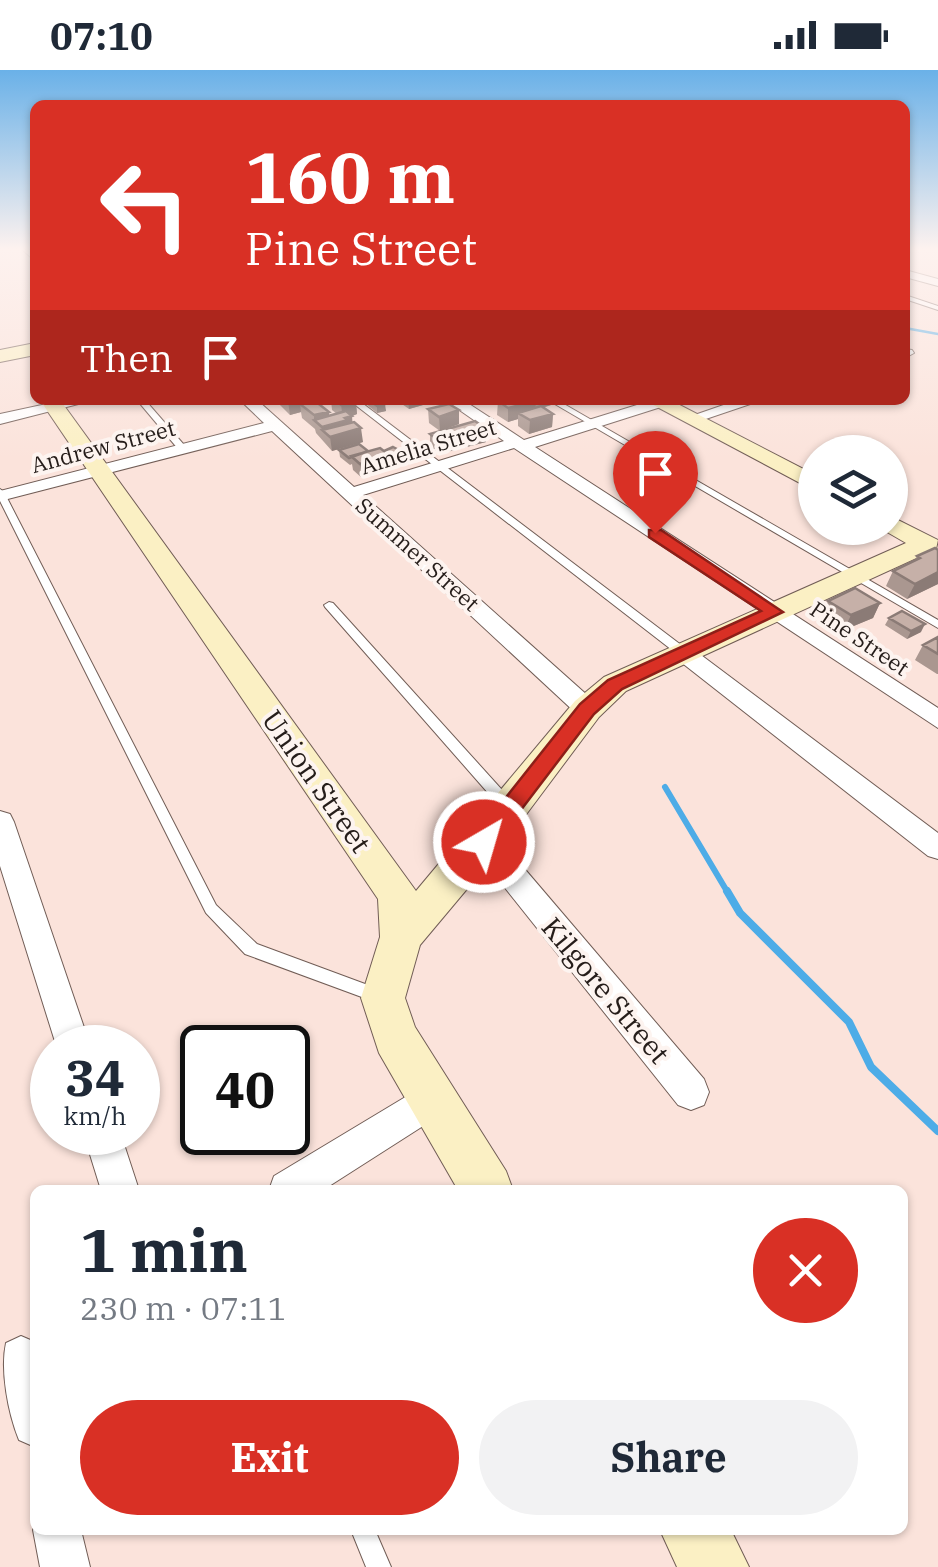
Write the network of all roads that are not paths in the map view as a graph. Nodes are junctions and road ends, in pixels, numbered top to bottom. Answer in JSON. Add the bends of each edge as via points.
{"nodes":[{"id":1,"x":49,"y":405,"type":"edge"},
{"id":2,"x":53,"y":405,"type":"edge"},
{"id":3,"x":145,"y":405,"type":"edge"},
{"id":4,"x":253,"y":405,"type":"edge"},
{"id":5,"x":359,"y":405,"type":"edge"},
{"id":6,"x":460,"y":405,"type":"edge"},
{"id":7,"x":560,"y":405,"type":"edge"},
{"id":8,"x":646,"y":405,"type":"edge"},
{"id":9,"x":665,"y":405,"type":"edge"},
{"id":10,"x":737,"y":405,"type":"edge"},
{"id":11,"x":0,"y":419,"type":"edge"},
{"id":12,"x":691,"y":419,"type":"junction"},
{"id":13,"x":592,"y":424,"type":"junction"},
{"id":14,"x":275,"y":425,"type":"junction"},
{"id":15,"x":519,"y":444,"type":"junction"},
{"id":16,"x":182,"y":448,"type":"junction"},
{"id":17,"x":437,"y":467,"type":"junction"},
{"id":18,"x":98,"y":470,"type":"junction"},
{"id":19,"x":798,"y":475,"type":"edge"},
{"id":20,"x":352,"y":493,"type":"junction"},
{"id":21,"x":1,"y":494,"type":"edge"},
{"id":22,"x":908,"y":533,"type":"edge"},
{"id":23,"x":932,"y":546,"type":"edge"},
{"id":24,"x":854,"y":575,"type":"junction"},
{"id":25,"x":329,"y":605,"type":"dead end"},
{"id":26,"x":774,"y":612,"type":"junction"},
{"id":27,"x":938,"y":624,"type":"edge"},
{"id":28,"x":685,"y":654,"type":"junction"},
{"id":29,"x":587,"y":709,"type":"junction"},
{"id":30,"x":938,"y":720,"type":"edge"},
{"id":31,"x":510,"y":808,"type":"junction"},
{"id":32,"x":0,"y":822,"type":"edge"},
{"id":33,"x":484,"y":842,"type":"junction"},
{"id":34,"x":938,"y":848,"type":"edge"},
{"id":35,"x":401,"y":936,"type":"junction"},
{"id":36,"x":383,"y":998,"type":"junction"},
{"id":37,"x":66,"y":1025,"type":"edge"},
{"id":38,"x":691,"y":1092,"type":"dead end"},
{"id":39,"x":432,"y":1099,"type":"junction"},
{"id":40,"x":109,"y":1155,"type":"edge"},
{"id":41,"x":118,"y":1185,"type":"edge"},
{"id":42,"x":296,"y":1185,"type":"edge"},
{"id":43,"x":484,"y":1185,"type":"edge"},
{"id":44,"x":19,"y":1359,"type":"edge"},
{"id":45,"x":30,"y":1404,"type":"edge"},
{"id":46,"x":59,"y":1535,"type":"edge"},
{"id":47,"x":366,"y":1535,"type":"edge"},
{"id":48,"x":696,"y":1535,"type":"edge"},
{"id":49,"x":65,"y":1567,"type":"edge"},
{"id":50,"x":379,"y":1567,"type":"edge"},
{"id":51,"x":715,"y":1567,"type":"edge"}],
"edges":[{"from":1,"to":11,"type":"street"},
{"from":2,"to":18,"type":"street","name":"Union Street"},
{"from":3,"to":16,"type":"lane"},
{"from":4,"to":14,"type":"street","name":"Summer Street"},
{"from":5,"to":17,"type":"lane"},
{"from":6,"to":15,"type":"street","name":"Pine Street"},
{"from":7,"to":13,"type":"lane"},
{"from":8,"to":13,"type":"street","name":"Amelia Street"},
{"from":9,"to":12,"type":"street"},
{"from":10,"to":12,"type":"street"},
{"from":12,"to":19,"type":"street"},
{"from":13,"to":15,"type":"street","name":"Amelia Street"},
{"from":13,"to":24,"type":"lane"},
{"from":14,"to":16,"type":"street","name":"Andrew Street"},
{"from":14,"to":20,"type":"street","name":"Summer Street"},
{"from":15,"to":17,"type":"street","name":"Amelia Street"},
{"from":15,"to":26,"type":"street","name":"Pine Street"},
{"from":16,"to":18,"type":"street","name":"Andrew Street"},
{"from":17,"to":20,"type":"street","name":"Amelia Street"},
{"from":17,"to":28,"type":"lane"},
{"from":18,"to":21,"type":"street","name":"Andrew Street"},
{"from":18,"to":35,"type":"street","name":"Union Street","via":[[398,896]]},
{"from":20,"to":29,"type":"street","name":"Summer Street"},
{"from":21,"to":36,"type":"lane","via":[[211,909],[251,949]]},
{"from":22,"to":23,"type":"street"},
{"from":23,"to":24,"type":"street"},
{"from":24,"to":26,"type":"street"},
{"from":24,"to":27,"type":"lane"},
{"from":25,"to":31,"type":"lane"},
{"from":26,"to":28,"type":"street"},
{"from":26,"to":30,"type":"street","name":"Pine Street"},
{"from":28,"to":29,"type":"street","via":[[615,684]]},
{"from":28,"to":34,"type":"street"},
{"from":29,"to":31,"type":"street"},
{"from":31,"to":33,"type":"street"},
{"from":32,"to":37,"type":"street"},
{"from":33,"to":35,"type":"street"},
{"from":33,"to":38,"type":"street","name":"Kilgore Street"},
{"from":35,"to":36,"type":"street","name":"Union Street"},
{"from":36,"to":39,"type":"street","via":[[395,1036]]},
{"from":39,"to":42,"type":"street"},
{"from":39,"to":43,"type":"street"},
{"from":40,"to":41,"type":"street"},
{"from":44,"to":45,"type":"street"},
{"from":46,"to":49,"type":"street"},
{"from":47,"to":50,"type":"lane"},
{"from":48,"to":51,"type":"street"}]}
